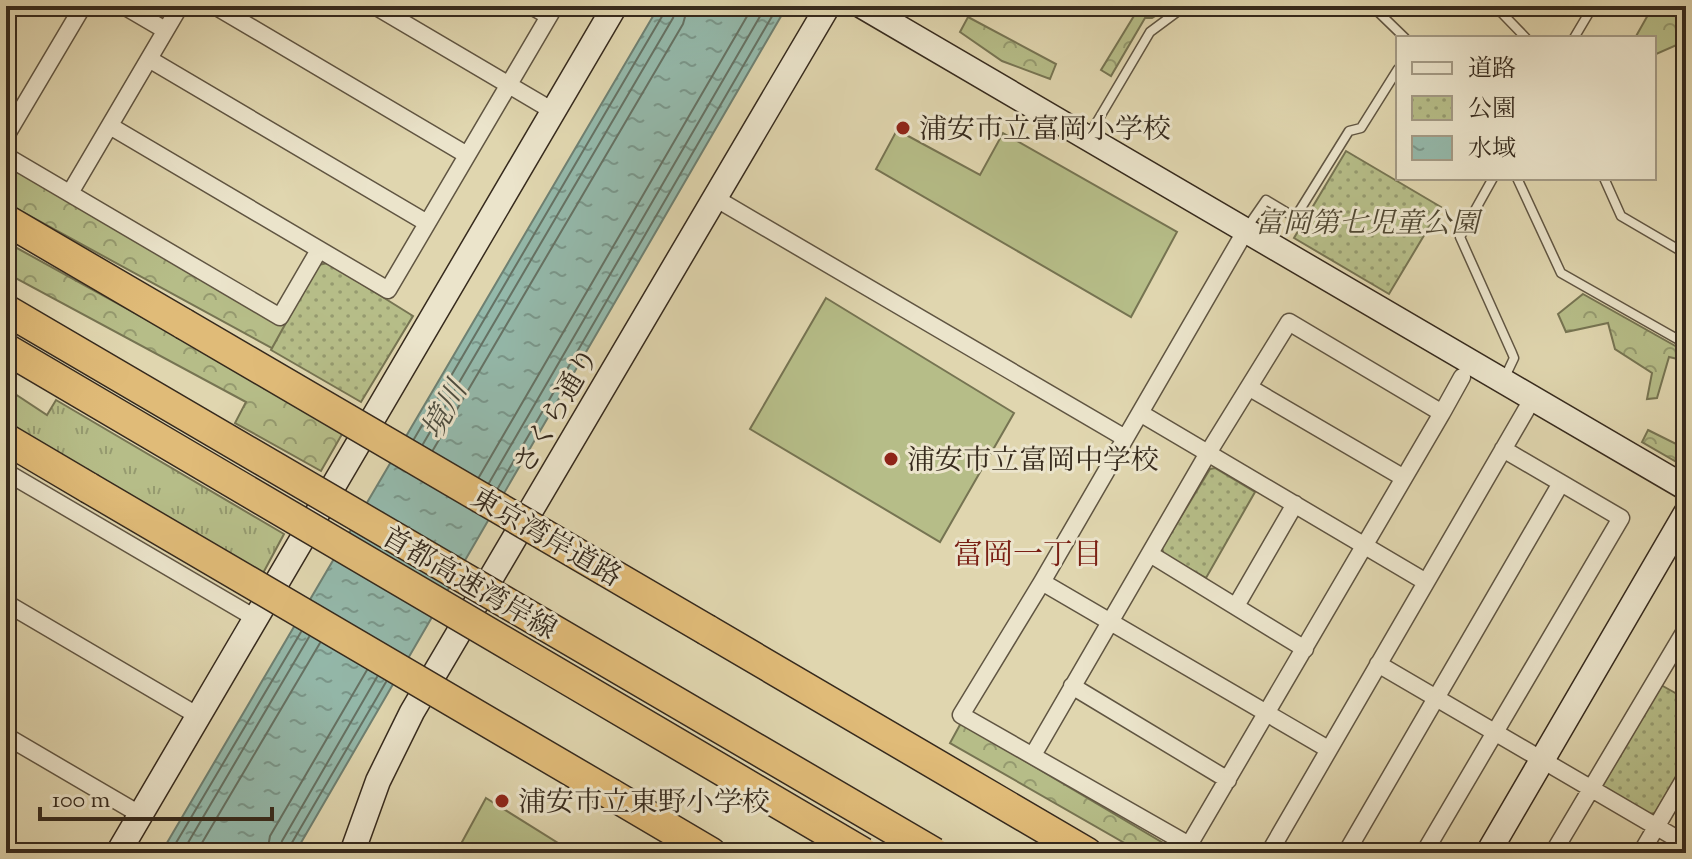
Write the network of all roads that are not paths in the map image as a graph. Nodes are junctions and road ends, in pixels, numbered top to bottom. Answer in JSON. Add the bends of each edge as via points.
{"nodes":[{"id":1,"x":83,"y":6,"type":"edge"},
{"id":2,"x":124,"y":6,"type":"edge"},
{"id":3,"x":180,"y":6,"type":"edge"},
{"id":4,"x":215,"y":6,"type":"edge"},
{"id":5,"x":375,"y":6,"type":"edge"},
{"id":6,"x":531,"y":6,"type":"edge"},
{"id":7,"x":615,"y":6,"type":"edge"},
{"id":8,"x":828,"y":6,"type":"edge"},
{"id":9,"x":862,"y":6,"type":"edge"},
{"id":10,"x":1185,"y":6,"type":"edge"},
{"id":11,"x":1372,"y":6,"type":"edge"},
{"id":12,"x":1495,"y":6,"type":"edge"},
{"id":13,"x":1593,"y":6,"type":"edge"},
{"id":14,"x":552,"y":11,"type":"edge"},
{"id":15,"x":165,"y":30,"type":"junction"},
{"id":16,"x":1403,"y":36,"type":"edge"},
{"id":17,"x":1524,"y":36,"type":"edge"},
{"id":18,"x":1575,"y":36,"type":"edge"},
{"id":19,"x":149,"y":59,"type":"junction"},
{"id":20,"x":1396,"y":72,"type":"edge"},
{"id":21,"x":508,"y":85,"type":"junction"},
{"id":22,"x":553,"y":111,"type":"junction"},
{"id":23,"x":110,"y":126,"type":"junction"},
{"id":24,"x":6,"y":136,"type":"edge"},
{"id":25,"x":1087,"y":138,"type":"junction"},
{"id":26,"x":467,"y":155,"type":"junction"},
{"id":27,"x":6,"y":156,"type":"edge"},
{"id":28,"x":1492,"y":180,"type":"edge"},
{"id":29,"x":1518,"y":180,"type":"edge"},
{"id":30,"x":1605,"y":180,"type":"edge"},
{"id":31,"x":70,"y":193,"type":"junction"},
{"id":32,"x":715,"y":198,"type":"junction"},
{"id":33,"x":6,"y":220,"type":"edge"},
{"id":34,"x":427,"y":223,"type":"junction"},
{"id":35,"x":1246,"y":230,"type":"junction"},
{"id":36,"x":319,"y":250,"type":"junction"},
{"id":37,"x":1686,"y":254,"type":"edge"},
{"id":38,"x":6,"y":310,"type":"edge"},
{"id":39,"x":1686,"y":344,"type":"edge"},
{"id":40,"x":6,"y":349,"type":"edge"},
{"id":41,"x":1462,"y":377,"type":"dead end"},
{"id":42,"x":1503,"y":381,"type":"junction"},
{"id":43,"x":1250,"y":388,"type":"junction"},
{"id":44,"x":1533,"y":398,"type":"junction"},
{"id":45,"x":1140,"y":413,"type":"junction"},
{"id":46,"x":1442,"y":413,"type":"junction"},
{"id":47,"x":1125,"y":438,"type":"junction"},
{"id":48,"x":6,"y":439,"type":"edge"},
{"id":49,"x":1503,"y":449,"type":"junction"},
{"id":50,"x":1208,"y":453,"type":"junction"},
{"id":51,"x":6,"y":472,"type":"edge"},
{"id":52,"x":1404,"y":478,"type":"junction"},
{"id":53,"x":1561,"y":483,"type":"junction"},
{"id":54,"x":1686,"y":488,"type":"edge"},
{"id":55,"x":1295,"y":504,"type":"junction"},
{"id":56,"x":1686,"y":513,"type":"edge"},
{"id":57,"x":1364,"y":545,"type":"junction"},
{"id":58,"x":1150,"y":554,"type":"junction"},
{"id":59,"x":1042,"y":582,"type":"junction"},
{"id":60,"x":1426,"y":582,"type":"junction"},
{"id":61,"x":6,"y":603,"type":"edge"},
{"id":62,"x":1236,"y":606,"type":"junction"},
{"id":63,"x":257,"y":619,"type":"junction"},
{"id":64,"x":1111,"y":622,"type":"junction"},
{"id":65,"x":1686,"y":629,"type":"edge"},
{"id":66,"x":1305,"y":649,"type":"junction"},
{"id":67,"x":1378,"y":664,"type":"junction"},
{"id":68,"x":1072,"y":686,"type":"junction"},
{"id":69,"x":1436,"y":699,"type":"junction"},
{"id":70,"x":1267,"y":714,"type":"junction"},
{"id":71,"x":200,"y":717,"type":"junction"},
{"id":72,"x":1494,"y":732,"type":"junction"},
{"id":73,"x":6,"y":736,"type":"edge"},
{"id":74,"x":1328,"y":749,"type":"junction"},
{"id":75,"x":1033,"y":755,"type":"junction"},
{"id":76,"x":1542,"y":760,"type":"junction"},
{"id":77,"x":1686,"y":776,"type":"edge"},
{"id":78,"x":1228,"y":780,"type":"junction"},
{"id":79,"x":1591,"y":787,"type":"junction"},
{"id":80,"x":141,"y":815,"type":"junction"},
{"id":81,"x":1656,"y":826,"type":"junction"},
{"id":82,"x":1686,"y":844,"type":"edge"},
{"id":83,"x":118,"y":853,"type":"edge"},
{"id":84,"x":352,"y":853,"type":"edge"},
{"id":85,"x":711,"y":853,"type":"edge"},
{"id":86,"x":863,"y":853,"type":"edge"},
{"id":87,"x":934,"y":853,"type":"edge"},
{"id":88,"x":1087,"y":853,"type":"edge"},
{"id":89,"x":1269,"y":853,"type":"edge"},
{"id":90,"x":1346,"y":853,"type":"edge"},
{"id":91,"x":1424,"y":853,"type":"edge"},
{"id":92,"x":1488,"y":853,"type":"edge"},
{"id":93,"x":1553,"y":853,"type":"edge"},
{"id":94,"x":1641,"y":853,"type":"edge"}],
"edges":[{"from":1,"to":24,"type":"street"},
{"from":2,"to":15,"type":"street"},
{"from":3,"to":15,"type":"street"},
{"from":4,"to":26,"type":"street"},
{"from":5,"to":21,"type":"street"},
{"from":6,"to":14,"type":"street"},
{"from":7,"to":22,"type":"street"},
{"from":8,"to":32,"type":"street","name":"さくら通り"},
{"from":9,"to":25,"type":"street"},
{"from":10,"to":25,"type":"lane","via":[[1150,32]]},
{"from":11,"to":16,"type":"lane"},
{"from":12,"to":17,"type":"lane"},
{"from":13,"to":18,"type":"lane"},
{"from":14,"to":21,"type":"street"},
{"from":15,"to":19,"type":"street"},
{"from":19,"to":23,"type":"street"},
{"from":19,"to":34,"type":"street"},
{"from":20,"to":35,"type":"lane","via":[[1361,128],[1349,131],[1298,213],[1291,215],[1266,200]]},
{"from":21,"to":22,"type":"street"},
{"from":21,"to":26,"type":"street"},
{"from":22,"to":63,"type":"street"},
{"from":23,"to":31,"type":"street"},
{"from":23,"to":36,"type":"street"},
{"from":25,"to":35,"type":"street"},
{"from":26,"to":34,"type":"street"},
{"from":27,"to":31,"type":"street"},
{"from":28,"to":42,"type":"lane","via":[[1460,237],[1514,358]]},
{"from":29,"to":39,"type":"lane","via":[[1561,273]]},
{"from":30,"to":37,"type":"lane","via":[[1621,216]]},
{"from":31,"to":36,"type":"street","via":[[280,317]]},
{"from":32,"to":47,"type":"street"},
{"from":32,"to":84,"type":"street","name":"さくら通り","via":[[412,712],[378,781]]},
{"from":33,"to":88,"type":"highway","name":"東京湾岸道路","bridge":true},
{"from":34,"to":36,"type":"street","via":[[388,290]]},
{"from":35,"to":42,"type":"street"},
{"from":35,"to":45,"type":"street"},
{"from":38,"to":87,"type":"highway","name":"首都高速湾岸線","bridge":true},
{"from":40,"to":86,"type":"highway","name":"首都高速湾岸線","bridge":true},
{"from":41,"to":46,"type":"street"},
{"from":42,"to":44,"type":"street"},
{"from":43,"to":46,"type":"street","via":[[1289,322]]},
{"from":43,"to":50,"type":"street"},
{"from":43,"to":52,"type":"street"},
{"from":44,"to":49,"type":"street"},
{"from":44,"to":54,"type":"street"},
{"from":45,"to":47,"type":"street"},
{"from":45,"to":50,"type":"street"},
{"from":46,"to":52,"type":"street"},
{"from":47,"to":59,"type":"street"},
{"from":48,"to":85,"type":"highway","bridge":true},
{"from":49,"to":53,"type":"street"},
{"from":49,"to":60,"type":"street"},
{"from":50,"to":55,"type":"street"},
{"from":50,"to":58,"type":"street"},
{"from":51,"to":63,"type":"street"},
{"from":52,"to":57,"type":"street"},
{"from":53,"to":69,"type":"street"},
{"from":53,"to":72,"type":"street","via":[[1621,518]]},
{"from":55,"to":57,"type":"street"},
{"from":55,"to":62,"type":"street"},
{"from":56,"to":76,"type":"street"},
{"from":57,"to":60,"type":"street"},
{"from":57,"to":66,"type":"street"},
{"from":58,"to":62,"type":"street"},
{"from":58,"to":64,"type":"street"},
{"from":59,"to":64,"type":"street"},
{"from":59,"to":75,"type":"street","via":[[961,715]]},
{"from":60,"to":67,"type":"street"},
{"from":61,"to":71,"type":"street"},
{"from":62,"to":66,"type":"street"},
{"from":63,"to":71,"type":"street"},
{"from":64,"to":68,"type":"street"},
{"from":64,"to":70,"type":"street"},
{"from":65,"to":79,"type":"street"},
{"from":66,"to":70,"type":"street"},
{"from":67,"to":69,"type":"street"},
{"from":67,"to":74,"type":"street"},
{"from":68,"to":75,"type":"street"},
{"from":68,"to":78,"type":"street"},
{"from":69,"to":72,"type":"street"},
{"from":69,"to":90,"type":"street"},
{"from":70,"to":74,"type":"street"},
{"from":70,"to":78,"type":"street"},
{"from":71,"to":80,"type":"street"},
{"from":72,"to":76,"type":"street"},
{"from":72,"to":91,"type":"street"},
{"from":73,"to":80,"type":"street"},
{"from":74,"to":89,"type":"street"},
{"from":75,"to":78,"type":"street","via":[[1189,845]]},
{"from":76,"to":79,"type":"street"},
{"from":76,"to":92,"type":"street"},
{"from":77,"to":81,"type":"street"},
{"from":79,"to":81,"type":"street"},
{"from":79,"to":93,"type":"street"},
{"from":80,"to":83,"type":"street"},
{"from":81,"to":82,"type":"street"},
{"from":81,"to":94,"type":"street"}]}
